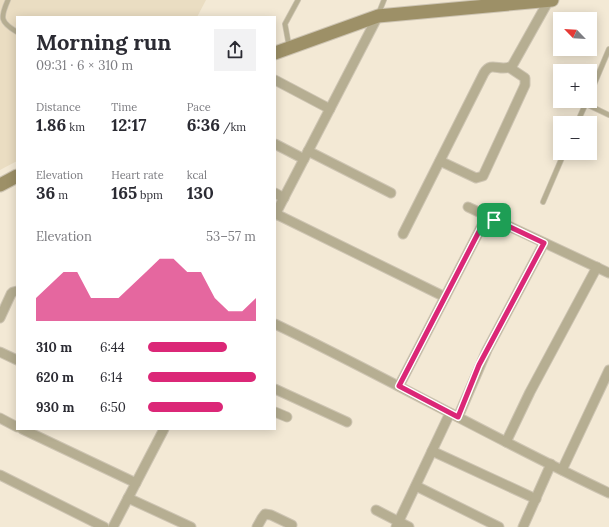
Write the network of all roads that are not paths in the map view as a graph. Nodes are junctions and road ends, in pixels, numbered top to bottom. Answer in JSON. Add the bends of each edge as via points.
{"nodes":[{"id":1,"x":8,"y":0,"type":"edge"},
{"id":2,"x":298,"y":0,"type":"edge"},
{"id":3,"x":384,"y":0,"type":"edge"},
{"id":4,"x":550,"y":0,"type":"edge"},
{"id":5,"x":378,"y":16,"type":"junction"},
{"id":6,"x":16,"y":32,"type":"edge"},
{"id":7,"x":289,"y":48,"type":"junction"},
{"id":8,"x":609,"y":49,"type":"edge"},
{"id":9,"x":276,"y":53,"type":"edge"},
{"id":10,"x":510,"y":68,"type":"junction"},
{"id":11,"x":597,"y":77,"type":"edge"},
{"id":12,"x":276,"y":81,"type":"edge"},
{"id":13,"x":597,"y":108,"type":"edge"},
{"id":14,"x":330,"y":109,"type":"junction"},
{"id":15,"x":609,"y":115,"type":"edge"},
{"id":16,"x":276,"y":144,"type":"edge"},
{"id":17,"x":306,"y":155,"type":"junction"},
{"id":18,"x":561,"y":160,"type":"edge"},
{"id":19,"x":440,"y":161,"type":"junction"},
{"id":20,"x":391,"y":193,"type":"dead end"},
{"id":21,"x":276,"y":194,"type":"edge"},
{"id":22,"x":284,"y":198,"type":"junction"},
{"id":23,"x":543,"y":202,"type":"dead end"},
{"id":24,"x":468,"y":207,"type":"dead end"},
{"id":25,"x":276,"y":213,"type":"edge"},
{"id":26,"x":276,"y":215,"type":"edge"},
{"id":27,"x":487,"y":216,"type":"junction"},
{"id":28,"x":403,"y":234,"type":"dead end"},
{"id":29,"x":544,"y":243,"type":"junction"},
{"id":30,"x":597,"y":267,"type":"junction"},
{"id":31,"x":609,"y":273,"type":"edge"},
{"id":32,"x":16,"y":291,"type":"edge"},
{"id":33,"x":445,"y":297,"type":"junction"},
{"id":34,"x":0,"y":318,"type":"edge"},
{"id":35,"x":276,"y":324,"type":"edge"},
{"id":36,"x":0,"y":352,"type":"edge"},
{"id":37,"x":16,"y":360,"type":"edge"},
{"id":38,"x":609,"y":370,"type":"edge"},
{"id":39,"x":399,"y":386,"type":"junction"},
{"id":40,"x":276,"y":389,"type":"edge"},
{"id":41,"x":276,"y":412,"type":"edge"},
{"id":42,"x":454,"y":415,"type":"junction"},
{"id":43,"x":287,"y":417,"type":"dead end"},
{"id":44,"x":0,"y":418,"type":"edge"},
{"id":45,"x":347,"y":422,"type":"dead end"},
{"id":46,"x":16,"y":426,"type":"edge"},
{"id":47,"x":24,"y":430,"type":"edge"},
{"id":48,"x":163,"y":430,"type":"edge"},
{"id":49,"x":506,"y":442,"type":"junction"},
{"id":50,"x":432,"y":451,"type":"junction"},
{"id":51,"x":551,"y":464,"type":"junction"},
{"id":52,"x":562,"y":470,"type":"junction"},
{"id":53,"x":0,"y":475,"type":"edge"},
{"id":54,"x":136,"y":483,"type":"junction"},
{"id":55,"x":416,"y":486,"type":"junction"},
{"id":56,"x":609,"y":493,"type":"edge"},
{"id":57,"x":128,"y":498,"type":"junction"},
{"id":58,"x":536,"y":499,"type":"junction"},
{"id":59,"x":376,"y":510,"type":"dead end"},
{"id":60,"x":292,"y":525,"type":"dead end"},
{"id":61,"x":397,"y":525,"type":"edge"},
{"id":62,"x":104,"y":527,"type":"edge"},
{"id":63,"x":113,"y":527,"type":"edge"},
{"id":64,"x":191,"y":527,"type":"edge"},
{"id":65,"x":257,"y":527,"type":"edge"},
{"id":66,"x":409,"y":527,"type":"edge"},
{"id":67,"x":499,"y":527,"type":"edge"},
{"id":68,"x":523,"y":527,"type":"edge"}],
"edges":[{"from":1,"to":6,"type":"lane","via":[[1,15],[8,28]]},
{"from":2,"to":7,"type":"lane","via":[[285,24]]},
{"from":3,"to":5,"type":"lane"},
{"from":4,"to":5,"type":"street"},
{"from":4,"to":10,"type":"street"},
{"from":5,"to":7,"type":"street"},
{"from":5,"to":14,"type":"street"},
{"from":7,"to":9,"type":"street"},
{"from":8,"to":11,"type":"lane"},
{"from":10,"to":19,"type":"street","via":[[486,69]]},
{"from":10,"to":19,"type":"street","via":[[525,78],[525,85],[484,176],[476,178]]},
{"from":12,"to":14,"type":"street"},
{"from":13,"to":15,"type":"lane"},
{"from":14,"to":17,"type":"street"},
{"from":16,"to":17,"type":"street"},
{"from":17,"to":20,"type":"street"},
{"from":17,"to":22,"type":"street"},
{"from":18,"to":23,"type":"lane"},
{"from":19,"to":28,"type":"street"},
{"from":21,"to":22,"type":"street"},
{"from":22,"to":25,"type":"street"},
{"from":24,"to":27,"type":"street"},
{"from":26,"to":33,"type":"street"},
{"from":27,"to":29,"type":"street"},
{"from":27,"to":33,"type":"street"},
{"from":29,"to":30,"type":"street"},
{"from":29,"to":42,"type":"street"},
{"from":30,"to":31,"type":"street"},
{"from":30,"to":49,"type":"street"},
{"from":32,"to":34,"type":"street","via":[[11,294]]},
{"from":33,"to":39,"type":"street"},
{"from":35,"to":39,"type":"street"},
{"from":36,"to":37,"type":"street"},
{"from":38,"to":52,"type":"street"},
{"from":39,"to":42,"type":"street"},
{"from":40,"to":45,"type":"street"},
{"from":41,"to":43,"type":"street"},
{"from":42,"to":49,"type":"street"},
{"from":42,"to":50,"type":"street"},
{"from":44,"to":46,"type":"street"},
{"from":47,"to":54,"type":"street"},
{"from":48,"to":54,"type":"street"},
{"from":49,"to":51,"type":"street"},
{"from":50,"to":55,"type":"street"},
{"from":50,"to":58,"type":"street"},
{"from":51,"to":52,"type":"street"},
{"from":51,"to":58,"type":"street"},
{"from":52,"to":56,"type":"street"},
{"from":53,"to":62,"type":"street"},
{"from":54,"to":57,"type":"street"},
{"from":55,"to":61,"type":"street"},
{"from":55,"to":67,"type":"street"},
{"from":57,"to":63,"type":"street"},
{"from":57,"to":64,"type":"street"},
{"from":58,"to":68,"type":"street"},
{"from":59,"to":61,"type":"street"},
{"from":60,"to":65,"type":"street","via":[[265,514]]},
{"from":61,"to":66,"type":"street"}]}
